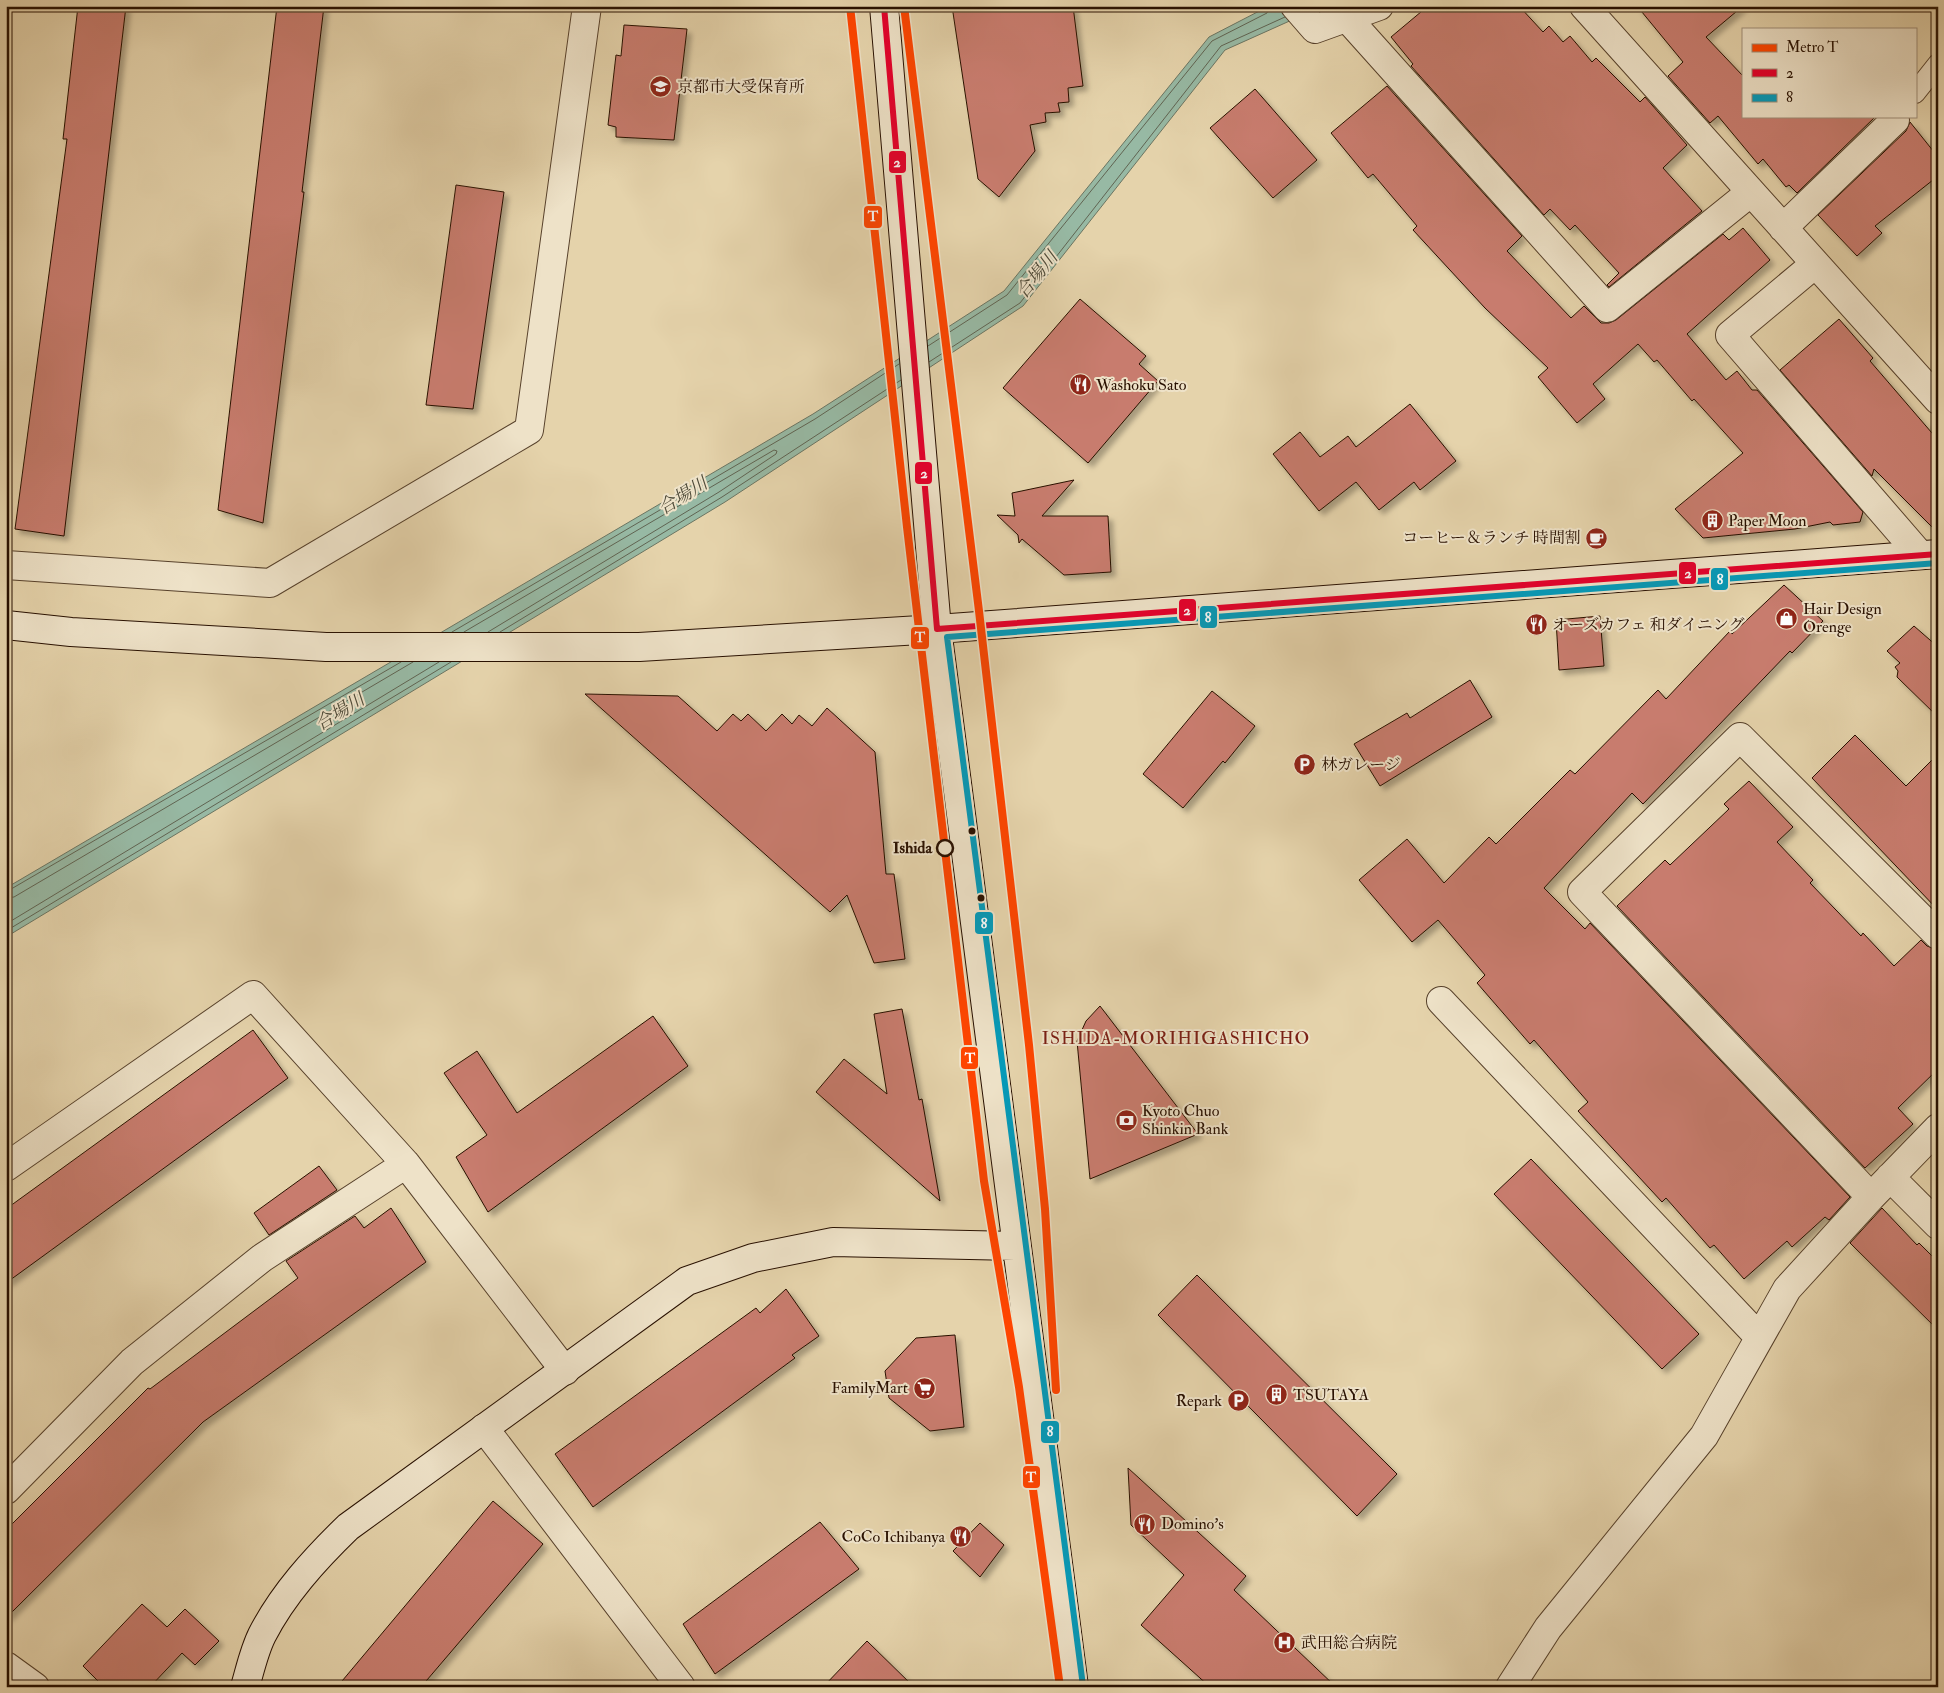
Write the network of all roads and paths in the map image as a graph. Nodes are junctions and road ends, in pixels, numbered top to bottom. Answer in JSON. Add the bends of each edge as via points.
{"nodes":[{"id":1,"x":587,"y":6,"type":"edge"},
{"id":2,"x":884,"y":6,"type":"edge"},
{"id":3,"x":1379,"y":6,"type":"edge"},
{"id":4,"x":1584,"y":6,"type":"edge"},
{"id":5,"x":1300,"y":12,"type":"edge"},
{"id":6,"x":1348,"y":18,"type":"junction"},
{"id":7,"x":1938,"y":64,"type":"edge"},
{"id":8,"x":1916,"y":92,"type":"edge"},
{"id":9,"x":1896,"y":118,"type":"edge"},
{"id":10,"x":1751,"y":192,"type":"junction"},
{"id":11,"x":1783,"y":228,"type":"junction"},
{"id":12,"x":1815,"y":264,"type":"junction"},
{"id":13,"x":1938,"y":400,"type":"edge"},
{"id":14,"x":1929,"y":554,"type":"edge"},
{"id":15,"x":6,"y":565,"type":"edge"},
{"id":16,"x":6,"y":625,"type":"edge"},
{"id":17,"x":937,"y":629,"type":"junction"},
{"id":18,"x":1938,"y":935,"type":"edge"},
{"id":19,"x":1441,"y":1000,"type":"dead end"},
{"id":20,"x":1938,"y":1128,"type":"edge"},
{"id":21,"x":406,"y":1164,"type":"junction"},
{"id":22,"x":6,"y":1167,"type":"edge"},
{"id":23,"x":1890,"y":1177,"type":"junction"},
{"id":24,"x":1871,"y":1197,"type":"junction"},
{"id":25,"x":1938,"y":1225,"type":"edge"},
{"id":26,"x":1015,"y":1246,"type":"junction"},
{"id":27,"x":1758,"y":1336,"type":"junction"},
{"id":28,"x":565,"y":1371,"type":"junction"},
{"id":29,"x":484,"y":1428,"type":"junction"},
{"id":30,"x":6,"y":1490,"type":"edge"},
{"id":31,"x":6,"y":1666,"type":"edge"},
{"id":32,"x":35,"y":1687,"type":"edge"},
{"id":33,"x":245,"y":1687,"type":"edge"},
{"id":34,"x":681,"y":1687,"type":"edge"},
{"id":35,"x":1074,"y":1687,"type":"edge"},
{"id":36,"x":1510,"y":1687,"type":"edge"}],
"edges":[{"from":1,"to":15,"type":"street","via":[[529,430],[270,583]]},
{"from":2,"to":17,"type":"street"},
{"from":3,"to":6,"type":"street"},
{"from":4,"to":10,"type":"street"},
{"from":5,"to":6,"type":"street","via":[[1315,30]]},
{"from":6,"to":10,"type":"street","via":[[1607,308]]},
{"from":7,"to":8,"type":"lane"},
{"from":9,"to":11,"type":"street"},
{"from":10,"to":11,"type":"street"},
{"from":11,"to":12,"type":"street"},
{"from":12,"to":13,"type":"street"},
{"from":12,"to":14,"type":"street","via":[[1730,335]]},
{"from":14,"to":17,"type":"street"},
{"from":16,"to":17,"type":"street","via":[[71,632],[326,647],[524,649],[639,647]]},
{"from":17,"to":26,"type":"street"},
{"from":18,"to":24,"type":"street","via":[[1740,737],[1582,892]]},
{"from":19,"to":27,"type":"street"},
{"from":20,"to":23,"type":"street"},
{"from":21,"to":22,"type":"street","via":[[253,995]]},
{"from":21,"to":28,"type":"street"},
{"from":21,"to":30,"type":"street","via":[[262,1258],[132,1362]]},
{"from":23,"to":24,"type":"street"},
{"from":23,"to":25,"type":"street"},
{"from":24,"to":27,"type":"street","via":[[1787,1289]]},
{"from":26,"to":28,"type":"street","via":[[832,1242],[752,1258],[687,1281]]},
{"from":26,"to":35,"type":"street"},
{"from":27,"to":36,"type":"street","via":[[1704,1436],[1548,1628]]},
{"from":28,"to":29,"type":"street"},
{"from":29,"to":33,"type":"street","via":[[348,1527],[318,1556],[292,1588],[262,1636]]},
{"from":29,"to":34,"type":"street"},
{"from":31,"to":32,"type":"street"}]}
